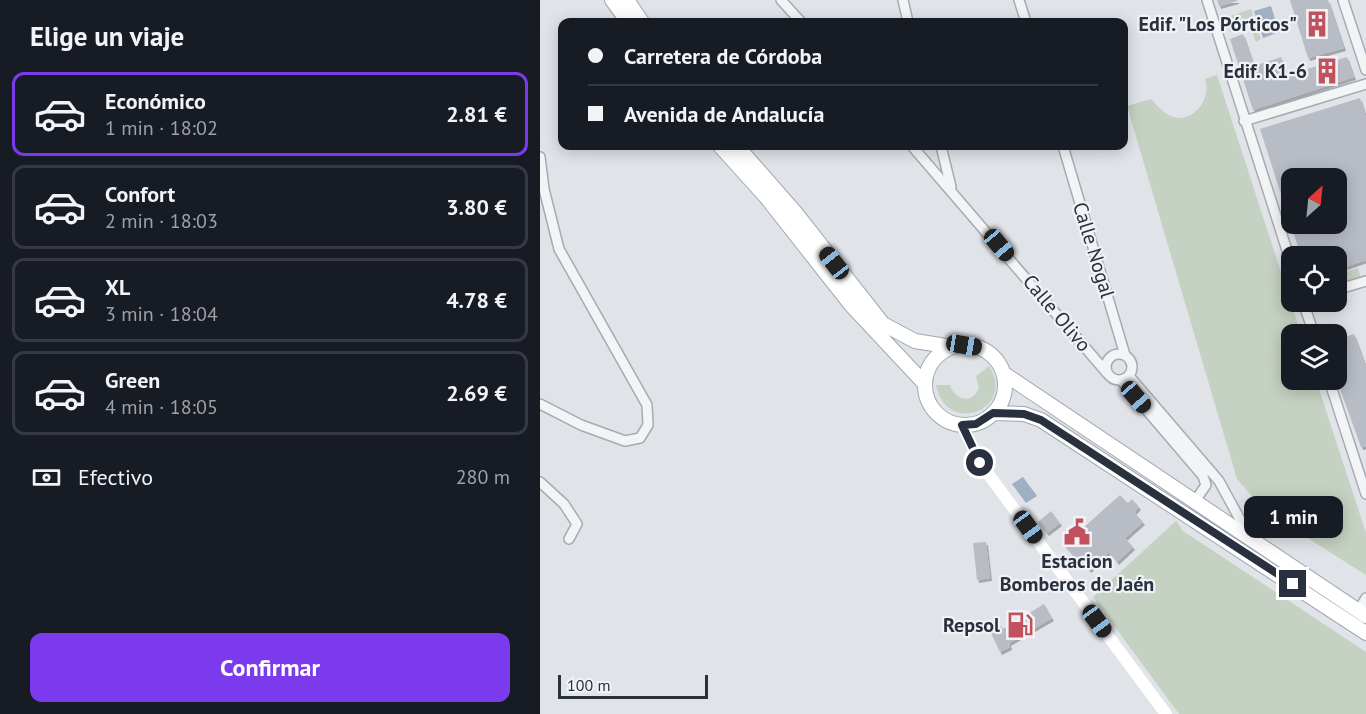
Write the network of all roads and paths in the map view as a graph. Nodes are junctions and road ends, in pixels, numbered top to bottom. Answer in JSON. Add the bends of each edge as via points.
{"nodes":[{"id":1,"x":612,"y":0,"type":"edge"},
{"id":2,"x":627,"y":0,"type":"edge"},
{"id":3,"x":781,"y":0,"type":"edge"},
{"id":4,"x":903,"y":0,"type":"edge"},
{"id":5,"x":1019,"y":0,"type":"edge"},
{"id":6,"x":1207,"y":0,"type":"edge"},
{"id":7,"x":1343,"y":0,"type":"edge"},
{"id":8,"x":625,"y":18,"type":"edge"},
{"id":9,"x":639,"y":18,"type":"edge"},
{"id":10,"x":797,"y":18,"type":"edge"},
{"id":11,"x":907,"y":18,"type":"edge"},
{"id":12,"x":1025,"y":18,"type":"edge"},
{"id":13,"x":1366,"y":70,"type":"edge"},
{"id":14,"x":1366,"y":84,"type":"edge"},
{"id":15,"x":1244,"y":121,"type":"junction"},
{"id":16,"x":724,"y":150,"type":"edge"},
{"id":17,"x":741,"y":150,"type":"edge"},
{"id":18,"x":916,"y":150,"type":"edge"},
{"id":19,"x":942,"y":150,"type":"edge"},
{"id":20,"x":1064,"y":150,"type":"edge"},
{"id":21,"x":540,"y":157,"type":"edge"},
{"id":22,"x":952,"y":190,"type":"junction"},
{"id":23,"x":1285,"y":246,"type":"edge"},
{"id":24,"x":1366,"y":281,"type":"edge"},
{"id":25,"x":1347,"y":287,"type":"edge"},
{"id":26,"x":952,"y":347,"type":"junction"},
{"id":27,"x":1125,"y":355,"type":"junction"},
{"id":28,"x":1003,"y":373,"type":"junction"},
{"id":29,"x":1107,"y":373,"type":"junction"},
{"id":30,"x":1125,"y":378,"type":"junction"},
{"id":31,"x":924,"y":383,"type":"junction"},
{"id":32,"x":1332,"y":390,"type":"edge"},
{"id":33,"x":540,"y":404,"type":"edge"},
{"id":34,"x":993,"y":413,"type":"junction"},
{"id":35,"x":962,"y":425,"type":"junction"},
{"id":36,"x":540,"y":482,"type":"edge"},
{"id":37,"x":1366,"y":494,"type":"edge"},
{"id":38,"x":1196,"y":501,"type":"junction"},
{"id":39,"x":1250,"y":537,"type":"junction"},
{"id":40,"x":569,"y":539,"type":"dead end"},
{"id":41,"x":1366,"y":598,"type":"edge"},
{"id":42,"x":1362,"y":613,"type":"edge"},
{"id":43,"x":1366,"y":633,"type":"edge"},
{"id":44,"x":1166,"y":714,"type":"edge"}],
"edges":[{"from":1,"to":8,"type":"main road"},
{"from":2,"to":9,"type":"main road"},
{"from":3,"to":10,"type":"street"},
{"from":4,"to":11,"type":"street"},
{"from":5,"to":12,"type":"street"},
{"from":6,"to":15,"type":"street"},
{"from":7,"to":13,"type":"street"},
{"from":14,"to":15,"type":"street"},
{"from":15,"to":23,"type":"street"},
{"from":16,"to":31,"type":"main road","via":[[851,305]]},
{"from":17,"to":26,"type":"main road","via":[[883,324],[915,340]]},
{"from":18,"to":22,"type":"street","name":"Calle Olivo"},
{"from":19,"to":22,"type":"street"},
{"from":20,"to":27,"type":"street","name":"Calle Nogal"},
{"from":21,"to":33,"type":"street","via":[[560,249],[647,405],[648,425],[640,438],[625,441]]},
{"from":22,"to":29,"type":"street","name":"Calle Olivo"},
{"from":24,"to":25,"type":"street"},
{"from":26,"to":28,"type":"main road","via":[[964,345],[989,352]]},
{"from":26,"to":31,"type":"main road","via":[[933,361]]},
{"from":27,"to":29,"type":"street","via":[[1117,353],[1110,357]]},
{"from":27,"to":30,"type":"street","via":[[1132,369]]},
{"from":28,"to":34,"type":"main road","via":[[1003,398]]},
{"from":28,"to":38,"type":"main road"},
{"from":29,"to":30,"type":"street","via":[[1113,379]]},
{"from":30,"to":38,"type":"street","via":[[1203,476],[1206,485]]},
{"from":30,"to":39,"type":"street","via":[[1219,481]]},
{"from":31,"to":35,"type":"main road","via":[[931,406],[945,419]]},
{"from":32,"to":37,"type":"street"},
{"from":34,"to":35,"type":"main road","via":[[976,424]]},
{"from":34,"to":43,"type":"main road","via":[[1024,414],[1041,420]]},
{"from":35,"to":44,"type":"main road","via":[[980,463]]},
{"from":36,"to":40,"type":"street","via":[[564,504],[577,524]]},
{"from":38,"to":39,"type":"main road"},
{"from":39,"to":42,"type":"main road"},
{"from":41,"to":42,"type":"street"}]}
